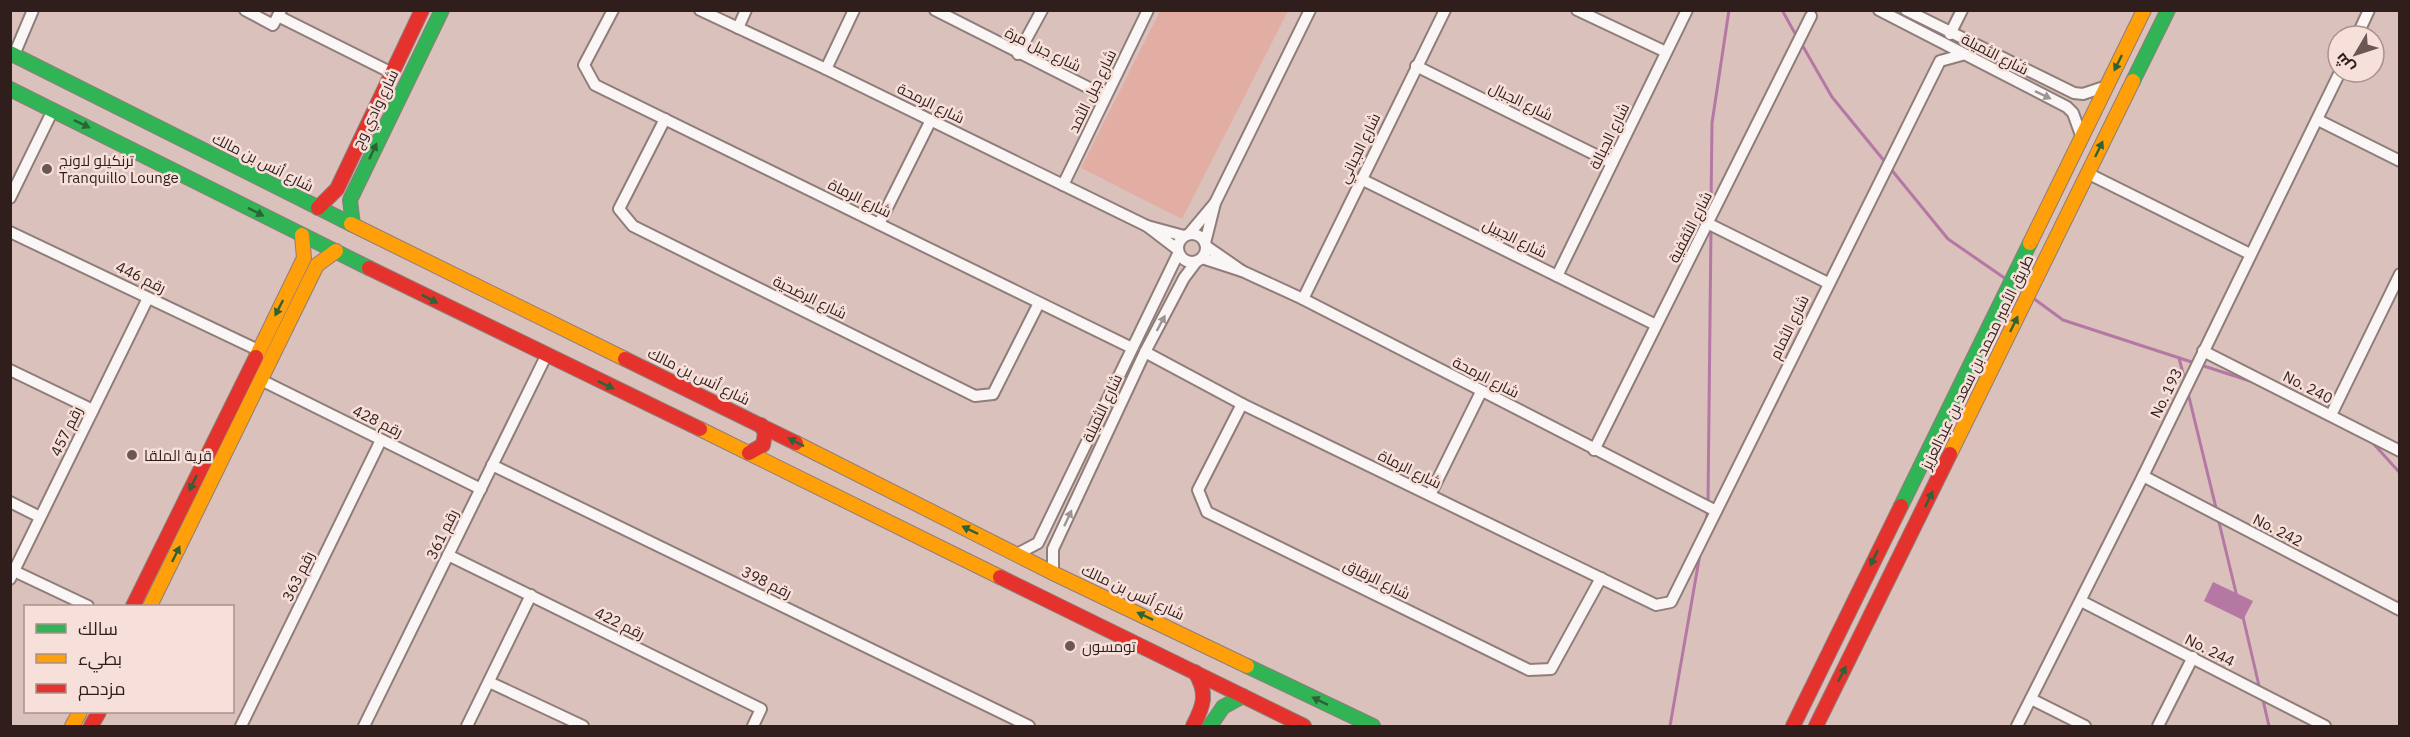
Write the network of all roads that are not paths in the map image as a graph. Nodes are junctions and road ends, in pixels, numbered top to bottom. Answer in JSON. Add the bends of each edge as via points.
{"nodes":[{"id":1,"x":33,"y":10,"type":"edge"},
{"id":2,"x":245,"y":10,"type":"edge"},
{"id":3,"x":422,"y":10,"type":"edge"},
{"id":4,"x":442,"y":10,"type":"edge"},
{"id":5,"x":614,"y":10,"type":"edge"},
{"id":6,"x":700,"y":10,"type":"edge"},
{"id":7,"x":746,"y":10,"type":"edge"},
{"id":8,"x":854,"y":10,"type":"edge"},
{"id":9,"x":935,"y":10,"type":"edge"},
{"id":10,"x":1042,"y":10,"type":"edge"},
{"id":11,"x":1148,"y":10,"type":"edge"},
{"id":12,"x":1310,"y":10,"type":"edge"},
{"id":13,"x":1445,"y":10,"type":"edge"},
{"id":14,"x":1577,"y":10,"type":"edge"},
{"id":15,"x":1688,"y":10,"type":"edge"},
{"id":16,"x":1879,"y":10,"type":"edge"},
{"id":17,"x":1906,"y":10,"type":"edge"},
{"id":18,"x":1962,"y":10,"type":"edge"},
{"id":19,"x":2144,"y":10,"type":"edge"},
{"id":20,"x":2168,"y":10,"type":"edge"},
{"id":21,"x":2369,"y":10,"type":"edge"},
{"id":22,"x":1812,"y":12,"type":"edge"},
{"id":23,"x":279,"y":13,"type":"edge"},
{"id":24,"x":2363,"y":24,"type":"edge"},
{"id":25,"x":738,"y":28,"type":"junction"},
{"id":26,"x":1950,"y":34,"type":"junction"},
{"id":27,"x":1935,"y":41,"type":"junction"},
{"id":28,"x":1666,"y":52,"type":"junction"},
{"id":29,"x":12,"y":54,"type":"edge"},
{"id":30,"x":1018,"y":54,"type":"junction"},
{"id":31,"x":1962,"y":55,"type":"junction"},
{"id":32,"x":1940,"y":60,"type":"junction"},
{"id":33,"x":1416,"y":66,"type":"junction"},
{"id":34,"x":826,"y":69,"type":"junction"},
{"id":35,"x":392,"y":73,"type":"junction"},
{"id":36,"x":2334,"y":84,"type":"edge"},
{"id":37,"x":2107,"y":86,"type":"junction"},
{"id":38,"x":10,"y":89,"type":"edge"},
{"id":39,"x":1105,"y":96,"type":"junction"},
{"id":40,"x":53,"y":110,"type":"junction"},
{"id":41,"x":665,"y":119,"type":"junction"},
{"id":42,"x":931,"y":120,"type":"junction"},
{"id":43,"x":2318,"y":120,"type":"junction"},
{"id":44,"x":2082,"y":138,"type":"junction"},
{"id":45,"x":2400,"y":161,"type":"edge"},
{"id":46,"x":1612,"y":163,"type":"junction"},
{"id":47,"x":2087,"y":174,"type":"junction"},
{"id":48,"x":345,"y":175,"type":"junction"},
{"id":49,"x":1361,"y":179,"type":"junction"},
{"id":50,"x":358,"y":182,"type":"junction"},
{"id":51,"x":1063,"y":185,"type":"junction"},
{"id":52,"x":10,"y":198,"type":"edge"},
{"id":53,"x":1215,"y":203,"type":"junction"},
{"id":54,"x":318,"y":208,"type":"junction"},
{"id":55,"x":879,"y":224,"type":"junction"},
{"id":56,"x":1708,"y":224,"type":"junction"},
{"id":57,"x":352,"y":225,"type":"junction"},
{"id":58,"x":1146,"y":226,"type":"junction"},
{"id":59,"x":10,"y":232,"type":"edge"},
{"id":60,"x":302,"y":235,"type":"junction"},
{"id":61,"x":1187,"y":235,"type":"junction"},
{"id":62,"x":1205,"y":245,"type":"junction"},
{"id":63,"x":336,"y":251,"type":"junction"},
{"id":64,"x":1178,"y":251,"type":"junction"},
{"id":65,"x":2250,"y":254,"type":"junction"},
{"id":66,"x":1199,"y":260,"type":"junction"},
{"id":67,"x":1242,"y":271,"type":"junction"},
{"id":68,"x":2400,"y":274,"type":"edge"},
{"id":69,"x":1557,"y":276,"type":"junction"},
{"id":70,"x":1828,"y":283,"type":"junction"},
{"id":71,"x":299,"y":286,"type":"junction"},
{"id":72,"x":148,"y":298,"type":"junction"},
{"id":73,"x":1303,"y":299,"type":"junction"},
{"id":74,"x":1039,"y":303,"type":"junction"},
{"id":75,"x":1656,"y":325,"type":"junction"},
{"id":76,"x":1132,"y":348,"type":"junction"},
{"id":77,"x":258,"y":350,"type":"junction"},
{"id":78,"x":2203,"y":351,"type":"junction"},
{"id":79,"x":1145,"y":352,"type":"junction"},
{"id":80,"x":547,"y":354,"type":"junction"},
{"id":81,"x":10,"y":370,"type":"edge"},
{"id":82,"x":261,"y":380,"type":"junction"},
{"id":83,"x":1481,"y":392,"type":"junction"},
{"id":84,"x":235,"y":398,"type":"junction"},
{"id":85,"x":1242,"y":404,"type":"junction"},
{"id":86,"x":249,"y":405,"type":"junction"},
{"id":87,"x":93,"y":410,"type":"junction"},
{"id":88,"x":2331,"y":416,"type":"junction"},
{"id":89,"x":761,"y":425,"type":"junction"},
{"id":90,"x":381,"y":440,"type":"junction"},
{"id":91,"x":1594,"y":450,"type":"junction"},
{"id":92,"x":2400,"y":450,"type":"edge"},
{"id":93,"x":749,"y":453,"type":"junction"},
{"id":94,"x":834,"y":462,"type":"junction"},
{"id":95,"x":492,"y":465,"type":"junction"},
{"id":96,"x":2143,"y":476,"type":"junction"},
{"id":97,"x":481,"y":489,"type":"junction"},
{"id":98,"x":821,"y":489,"type":"junction"},
{"id":99,"x":1430,"y":495,"type":"junction"},
{"id":100,"x":10,"y":502,"type":"edge"},
{"id":101,"x":1716,"y":511,"type":"junction"},
{"id":102,"x":40,"y":517,"type":"junction"},
{"id":103,"x":1019,"y":553,"type":"junction"},
{"id":104,"x":448,"y":555,"type":"junction"},
{"id":105,"x":1053,"y":573,"type":"junction"},
{"id":106,"x":12,"y":575,"type":"edge"},
{"id":107,"x":1601,"y":578,"type":"junction"},
{"id":108,"x":531,"y":596,"type":"junction"},
{"id":109,"x":2081,"y":601,"type":"junction"},
{"id":110,"x":1664,"y":603,"type":"joint"},
{"id":111,"x":86,"y":605,"type":"edge"},
{"id":112,"x":133,"y":605,"type":"edge"},
{"id":113,"x":150,"y":605,"type":"edge"},
{"id":114,"x":2400,"y":610,"type":"edge"},
{"id":115,"x":2193,"y":657,"type":"junction"},
{"id":116,"x":1195,"y":672,"type":"junction"},
{"id":117,"x":489,"y":682,"type":"junction"},
{"id":118,"x":1243,"y":696,"type":"junction"},
{"id":119,"x":2031,"y":699,"type":"junction"},
{"id":120,"x":1195,"y":723,"type":"edge"},
{"id":121,"x":241,"y":726,"type":"edge"},
{"id":122,"x":364,"y":726,"type":"edge"},
{"id":123,"x":467,"y":726,"type":"edge"},
{"id":124,"x":583,"y":726,"type":"edge"},
{"id":125,"x":753,"y":726,"type":"edge"},
{"id":126,"x":1029,"y":726,"type":"edge"},
{"id":127,"x":1210,"y":726,"type":"edge"},
{"id":128,"x":1304,"y":726,"type":"edge"},
{"id":129,"x":1373,"y":726,"type":"edge"},
{"id":130,"x":1793,"y":726,"type":"edge"},
{"id":131,"x":1816,"y":726,"type":"edge"},
{"id":132,"x":2017,"y":726,"type":"edge"},
{"id":133,"x":2085,"y":726,"type":"edge"},
{"id":134,"x":2158,"y":726,"type":"edge"},
{"id":135,"x":2325,"y":726,"type":"edge"}],
"edges":[{"from":1,"to":29,"type":"street"},
{"from":2,"to":23,"type":"street","via":[[273,25]]},
{"from":3,"to":35,"type":"main road","name":"شارع وادي وج"},
{"from":50,"to":4,"type":"main road","name":"شارع وادي وج","one_way":true},
{"from":5,"to":41,"type":"street","name":"شارع الرماة","via":[[584,66],[595,85]]},
{"from":6,"to":25,"type":"street","name":"شارع الرمحة"},
{"from":7,"to":25,"type":"street"},
{"from":8,"to":34,"type":"street"},
{"from":9,"to":30,"type":"street","name":"شارع جبل مرة"},
{"from":10,"to":30,"type":"street"},
{"from":11,"to":39,"type":"street","name":"شارع جبل الثمد"},
{"from":12,"to":53,"type":"street"},
{"from":13,"to":33,"type":"street","name":"شارع الجباني"},
{"from":14,"to":28,"type":"street"},
{"from":15,"to":28,"type":"street","name":"شارع الجبالة"},
{"from":16,"to":27,"type":"street","name":"شارع الثميلة"},
{"from":17,"to":26,"type":"street","name":"شارع الثميلة"},
{"from":18,"to":26,"type":"street"},
{"from":19,"to":37,"type":"main road","name":"طريق الأمير محمد بن سعد بن عبدالعزيز","one_way":true},
{"from":47,"to":20,"type":"main road","name":"طريق الأمير محمد بن سعد بن عبدالعزيز","one_way":true},
{"from":21,"to":24,"type":"street"},
{"from":22,"to":56,"type":"street","name":"شارع الثقفية"},
{"from":23,"to":35,"type":"street"},
{"from":25,"to":34,"type":"street","name":"شارع الرمحة"},
{"from":26,"to":37,"type":"street","name":"شارع الثميلة","via":[[2074,93]]},
{"from":27,"to":31,"type":"street","name":"شارع الثميلة"},
{"from":27,"to":32,"type":"street"},
{"from":28,"to":46,"type":"street","name":"شارع الجبالة"},
{"from":29,"to":54,"type":"main road","name":"شارع أنس بن مالك"},
{"from":30,"to":39,"type":"street","name":"شارع جبل مرة"},
{"from":31,"to":32,"type":"street"},
{"from":31,"to":44,"type":"street","name":"شارع الثميلة","one_way":true,"via":[[2067,106]]},
{"from":32,"to":70,"type":"street","name":"شارع الثمام"},
{"from":33,"to":46,"type":"street","name":"شارع الجبال"},
{"from":33,"to":49,"type":"street","name":"شارع الجباني"},
{"from":34,"to":42,"type":"street","name":"شارع الرمحة"},
{"from":35,"to":48,"type":"main road","name":"شارع وادي وج"},
{"from":36,"to":43,"type":"street","name":"No. 193"},
{"from":37,"to":44,"type":"main road","name":"طريق الأمير محمد بن سعد بن عبدالعزيز"},
{"from":38,"to":40,"type":"main road"},
{"from":39,"to":51,"type":"street","name":"شارع جبل الثمد"},
{"from":40,"to":52,"type":"street"},
{"from":40,"to":60,"type":"main road","one_way":true},
{"from":41,"to":55,"type":"street","name":"شارع الرماة"},
{"from":41,"to":74,"type":"street","name":"شارع الرضحية","via":[[620,209],[633,226],[975,396],[993,394]]},
{"from":42,"to":51,"type":"street","name":"شارع الرمحة"},
{"from":42,"to":55,"type":"street"},
{"from":43,"to":45,"type":"street"},
{"from":43,"to":65,"type":"street","name":"No. 193"},
{"from":44,"to":130,"type":"main road","name":"طريق الأمير محمد بن سعد بن عبدالعزيز","one_way":true},
{"from":46,"to":69,"type":"street","name":"شارع الجبالة"},
{"from":47,"to":65,"type":"street"},
{"from":131,"to":47,"type":"main road","name":"طريق الأمير محمد بن سعد بن عبدالعزيز","one_way":true},
{"from":48,"to":50,"type":"main road"},
{"from":48,"to":54,"type":"main road","name":"شارع وادي وج","via":[[334,194]]},
{"from":49,"to":69,"type":"street","name":"شارع الجبيل"},
{"from":49,"to":73,"type":"street","name":"شارع الجباني"},
{"from":50,"to":57,"type":"main road","name":"شارع وادي وج","via":[[349,205]]},
{"from":51,"to":58,"type":"street","name":"شارع الرمحة"},
{"from":53,"to":61,"type":"street"},
{"from":53,"to":62,"type":"street"},
{"from":54,"to":57,"type":"main road","name":"شارع أنس بن مالك"},
{"from":55,"to":74,"type":"street","name":"شارع الرماة"},
{"from":56,"to":70,"type":"street"},
{"from":56,"to":75,"type":"street","name":"شارع الثقفية"},
{"from":57,"to":89,"type":"main road","name":"شارع أنس بن مالك"},
{"from":58,"to":61,"type":"street"},
{"from":58,"to":64,"type":"street"},
{"from":59,"to":72,"type":"street","name":"رقم 446"},
{"from":60,"to":63,"type":"main road"},
{"from":60,"to":71,"type":"main road","via":[[304,258]]},
{"from":61,"to":62,"type":"street","via":[[1200,236]]},
{"from":61,"to":64,"type":"street","via":[[1179,240]]},
{"from":62,"to":66,"type":"street"},
{"from":62,"to":67,"type":"street"},
{"from":63,"to":71,"type":"main road"},
{"from":63,"to":80,"type":"main road","one_way":true},
{"from":64,"to":66,"type":"street","via":[[1185,261]]},
{"from":64,"to":76,"type":"street","name":"شارع الثميلة"},
{"from":65,"to":78,"type":"street","name":"No. 193"},
{"from":66,"to":67,"type":"street"},
{"from":79,"to":66,"type":"street","name":"شارع الثميلة","one_way":true,"via":[[1184,278]]},
{"from":67,"to":73,"type":"street","name":"شارع الرمحة"},
{"from":68,"to":88,"type":"street"},
{"from":69,"to":75,"type":"street","name":"شارع الجبيل"},
{"from":70,"to":101,"type":"street","name":"شارع الثمام"},
{"from":71,"to":77,"type":"main road","one_way":true},
{"from":71,"to":82,"type":"main road"},
{"from":72,"to":77,"type":"street","name":"رقم 446"},
{"from":72,"to":87,"type":"street","name":"رقم 457"},
{"from":73,"to":83,"type":"street","name":"شارع الرمحة"},
{"from":74,"to":76,"type":"street","name":"شارع الرماة"},
{"from":75,"to":91,"type":"street","name":"شارع الثقفية"},
{"from":76,"to":103,"type":"street","name":"شارع الثميلة","via":[[1038,543]]},
{"from":77,"to":84,"type":"main road"},
{"from":78,"to":88,"type":"street","name":"No. 240"},
{"from":78,"to":96,"type":"street","name":"No. 193"},
{"from":79,"to":85,"type":"street","name":"شارع الرماة"},
{"from":105,"to":79,"type":"street","name":"شارع الثميلة","one_way":true,"via":[[1053,549]]},
{"from":80,"to":93,"type":"main road","one_way":true},
{"from":80,"to":95,"type":"street","name":"رقم 361"},
{"from":81,"to":87,"type":"street"},
{"from":82,"to":86,"type":"main road"},
{"from":82,"to":90,"type":"street","name":"رقم 428"},
{"from":83,"to":91,"type":"street","name":"شارع الرمحة"},
{"from":83,"to":99,"type":"street"},
{"from":84,"to":86,"type":"main road"},
{"from":84,"to":112,"type":"main road","one_way":true},
{"from":85,"to":99,"type":"street","name":"شارع الرماة"},
{"from":85,"to":107,"type":"street","name":"شارع الرقاق","via":[[1198,490],[1207,512],[1529,670],[1551,669]]},
{"from":113,"to":86,"type":"main road","one_way":true},
{"from":87,"to":102,"type":"street","name":"رقم 457"},
{"from":88,"to":92,"type":"street","name":"No. 240"},
{"from":89,"to":93,"type":"main road","via":[[765,433],[763,445]]},
{"from":94,"to":89,"type":"main road","name":"شارع أنس بن مالك","one_way":true},
{"from":90,"to":97,"type":"street","name":"رقم 428"},
{"from":90,"to":121,"type":"street","name":"رقم 363"},
{"from":91,"to":101,"type":"street","name":"شارع الرمحة"},
{"from":93,"to":98,"type":"main road"},
{"from":94,"to":98,"type":"main road","via":[[825,463],[818,471]]},
{"from":103,"to":94,"type":"main road","name":"شارع أنس بن مالك","one_way":true},
{"from":95,"to":97,"type":"street","name":"رقم 361"},
{"from":95,"to":126,"type":"street","name":"رقم 398"},
{"from":96,"to":109,"type":"street","name":"No. 193"},
{"from":96,"to":114,"type":"street","name":"No. 242"},
{"from":97,"to":104,"type":"street","name":"رقم 361"},
{"from":98,"to":116,"type":"main road"},
{"from":99,"to":107,"type":"street","name":"شارع الرماة"},
{"from":100,"to":102,"type":"street"},
{"from":101,"to":110,"type":"street","name":"شارع الثمام","via":[[1671,602]]},
{"from":102,"to":106,"type":"street","name":"رقم 457"},
{"from":103,"to":105,"type":"main road","name":"شارع أنس بن مالك"},
{"from":104,"to":108,"type":"street","name":"رقم 422"},
{"from":104,"to":122,"type":"street","name":"رقم 361"},
{"from":129,"to":105,"type":"main road","name":"شارع أنس بن مالك","one_way":true},
{"from":106,"to":111,"type":"street"},
{"from":107,"to":110,"type":"street","name":"شارع الرماة","via":[[1656,605]]},
{"from":108,"to":117,"type":"street"},
{"from":108,"to":125,"type":"street","name":"رقم 422","via":[[761,709]]},
{"from":109,"to":115,"type":"street","name":"No. 244"},
{"from":109,"to":119,"type":"street","name":"No. 193"},
{"from":115,"to":134,"type":"street"},
{"from":115,"to":135,"type":"street","name":"No. 244"},
{"from":116,"to":118,"type":"main road"},
{"from":116,"to":120,"type":"main road","via":[[1205,688],[1207,701]]},
{"from":117,"to":123,"type":"street"},
{"from":117,"to":124,"type":"street"},
{"from":118,"to":127,"type":"main road","via":[[1220,707]]},
{"from":118,"to":128,"type":"main road"},
{"from":119,"to":132,"type":"street","name":"No. 193"},
{"from":119,"to":133,"type":"street"},
{"from":120,"to":127,"type":"main road","via":[[1205,715]]}]}
